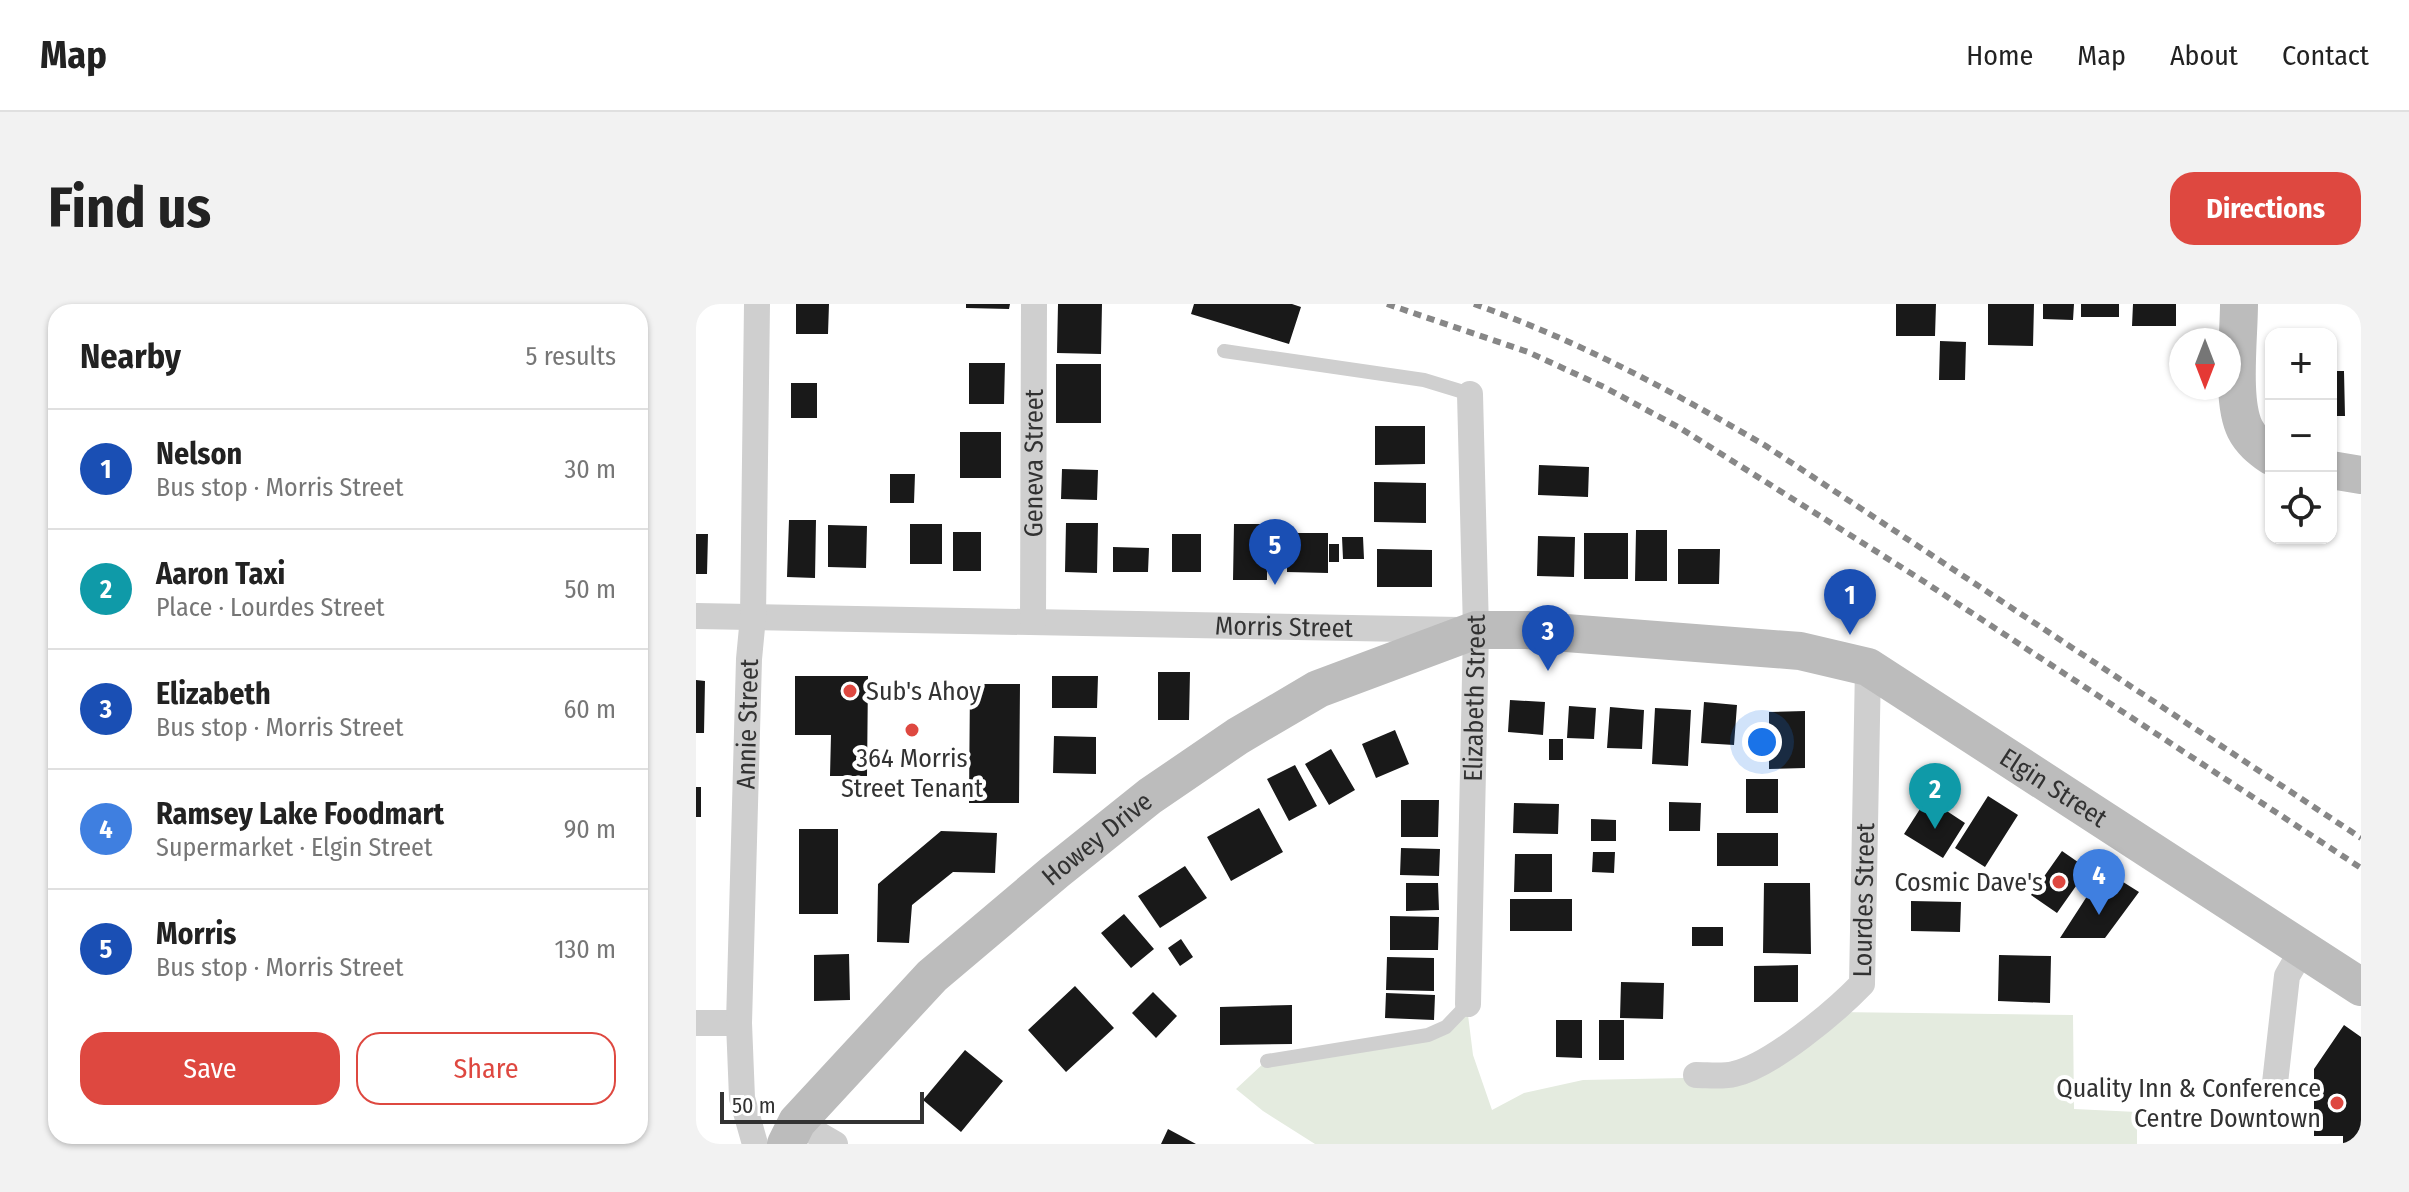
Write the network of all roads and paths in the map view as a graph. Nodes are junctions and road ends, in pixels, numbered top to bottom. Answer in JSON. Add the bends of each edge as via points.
{"nodes":[{"id":1,"x":757,"y":304,"type":"edge"},
{"id":2,"x":1034,"y":304,"type":"edge"},
{"id":3,"x":2239,"y":304,"type":"edge"},
{"id":4,"x":1224,"y":351,"type":"dead end"},
{"id":5,"x":1470,"y":394,"type":"joint"},
{"id":6,"x":2264,"y":451,"type":"edge"},
{"id":7,"x":2337,"y":471,"type":"edge"},
{"id":8,"x":2361,"y":475,"type":"edge"},
{"id":9,"x":696,"y":616,"type":"edge"},
{"id":10,"x":753,"y":617,"type":"junction"},
{"id":11,"x":1033,"y":621,"type":"junction"},
{"id":12,"x":1476,"y":630,"type":"junction"},
{"id":13,"x":1868,"y":667,"type":"junction"},
{"id":14,"x":2302,"y":950,"type":"junction"},
{"id":15,"x":2361,"y":987,"type":"edge"},
{"id":16,"x":1468,"y":1004,"type":"joint"},
{"id":17,"x":696,"y":1023,"type":"edge"},
{"id":18,"x":739,"y":1023,"type":"junction"},
{"id":19,"x":1267,"y":1061,"type":"dead end"},
{"id":20,"x":1696,"y":1075,"type":"dead end"},
{"id":21,"x":2275,"y":1083,"type":"dead end"},
{"id":22,"x":792,"y":1133,"type":"edge"},
{"id":23,"x":755,"y":1144,"type":"edge"},
{"id":24,"x":835,"y":1144,"type":"edge"}],
"edges":[{"from":1,"to":10,"type":"street","name":"Annie Street"},
{"from":2,"to":11,"type":"street","name":"Geneva Street"},
{"from":3,"to":6,"type":"street","via":[[2238,406],[2245,429]]},
{"from":4,"to":5,"type":"lane","via":[[1424,380]]},
{"from":5,"to":12,"type":"street","name":"Elizabeth Street"},
{"from":7,"to":8,"type":"street"},
{"from":9,"to":10,"type":"street","name":"Morris Street"},
{"from":10,"to":11,"type":"street","name":"Morris Street"},
{"from":10,"to":18,"type":"street","name":"Annie Street"},
{"from":11,"to":12,"type":"street","name":"Morris Street"},
{"from":12,"to":13,"type":"street","name":"Morris Street","via":[[1800,651]]},
{"from":12,"to":16,"type":"street","name":"Elizabeth Street"},
{"from":12,"to":22,"type":"street","name":"Howey Drive","via":[[1318,689],[1150,796],[932,976]]},
{"from":13,"to":14,"type":"street","name":"Elgin Street"},
{"from":13,"to":20,"type":"street","name":"Lourdes Street","via":[[1862,984],[1771,1057],[1735,1074]]},
{"from":14,"to":15,"type":"street","name":"Elgin Street"},
{"from":14,"to":21,"type":"street","via":[[2287,976]]},
{"from":16,"to":19,"type":"lane","via":[[1446,1027],[1428,1035]]},
{"from":17,"to":18,"type":"street"},
{"from":18,"to":23,"type":"street","name":"Annie Street","via":[[742,1098]]},
{"from":22,"to":24,"type":"street"}]}
